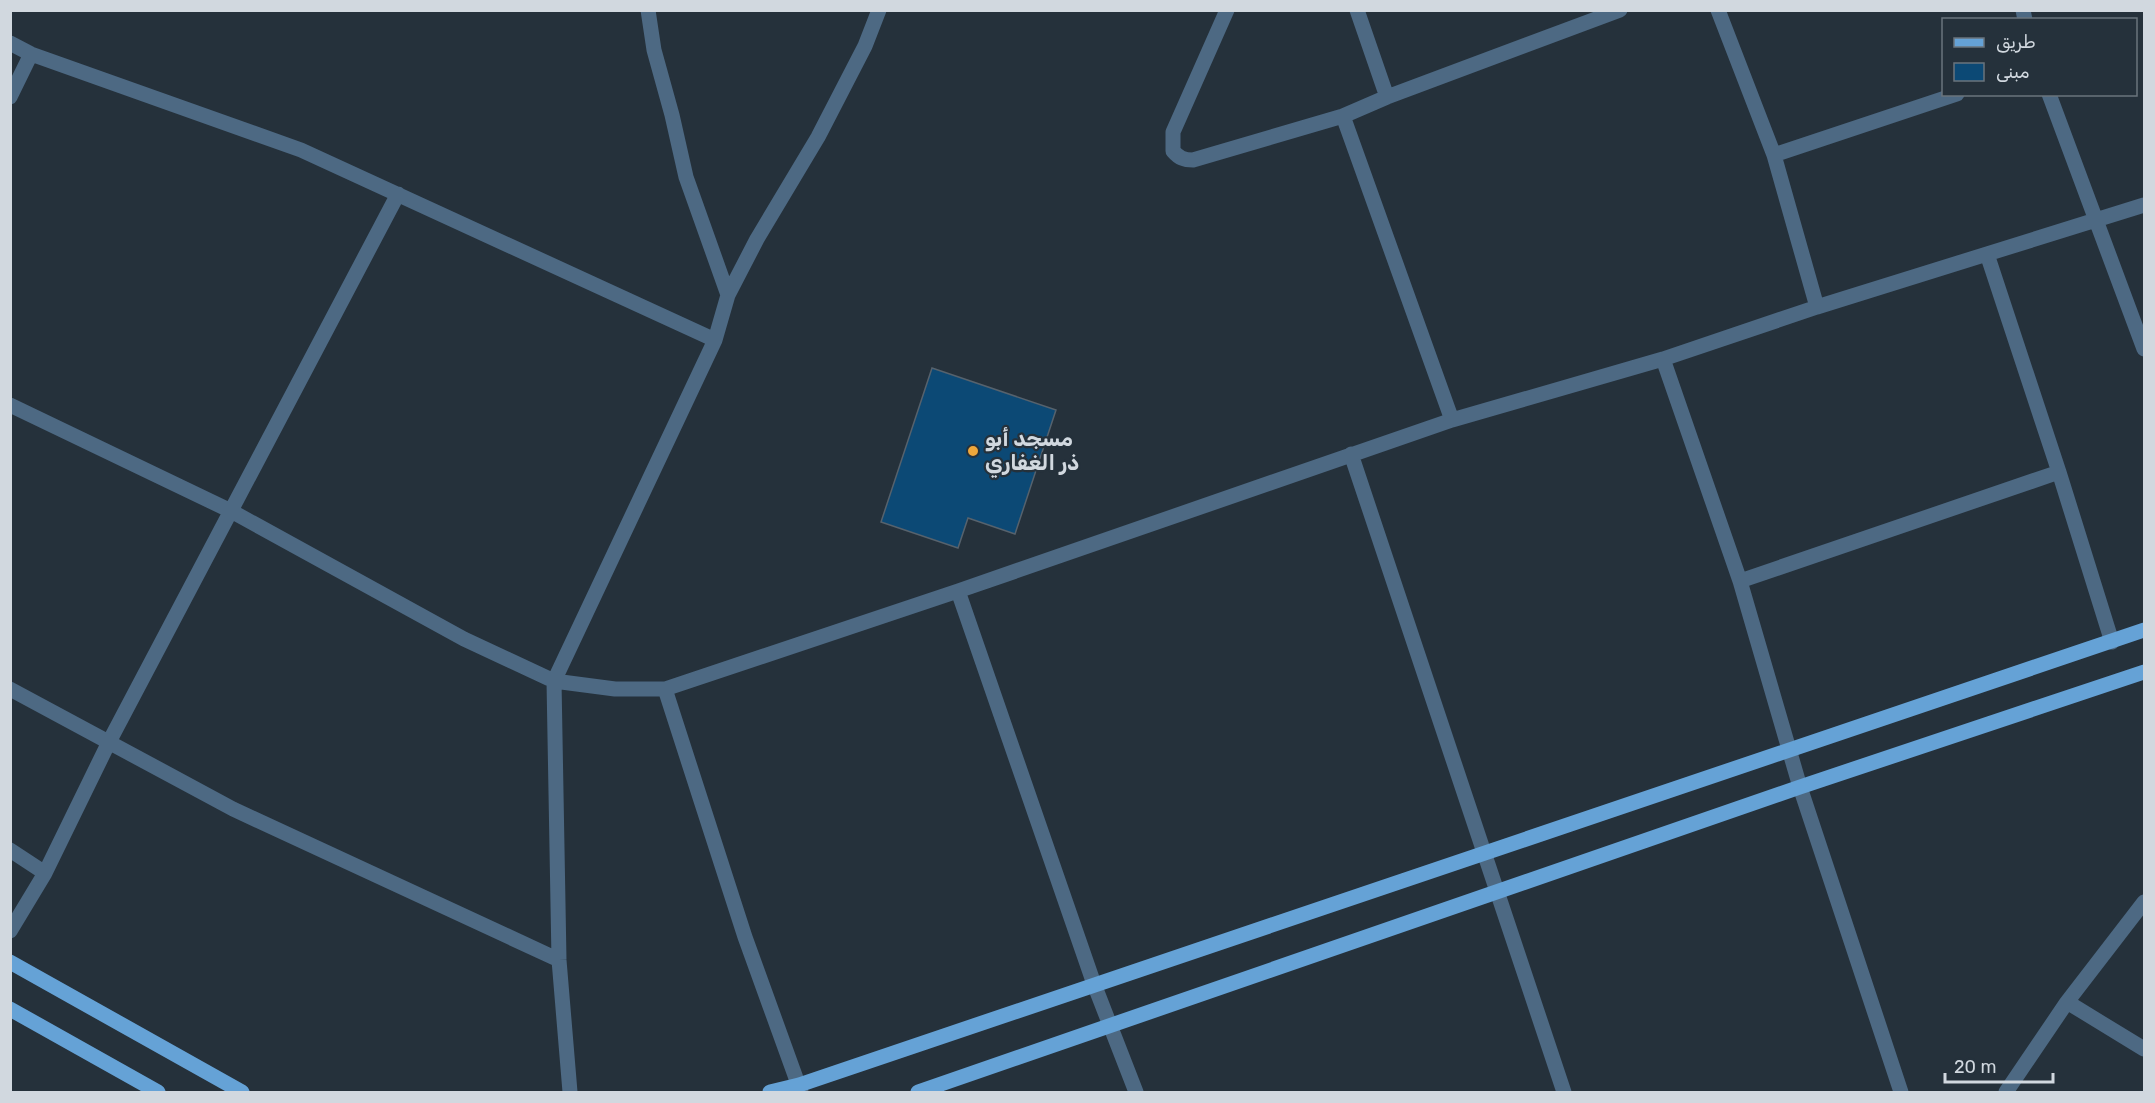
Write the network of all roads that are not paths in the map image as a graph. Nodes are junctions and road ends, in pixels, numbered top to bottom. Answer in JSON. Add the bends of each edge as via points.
{"nodes":[{"id":1,"x":648,"y":10,"type":"edge"},
{"id":2,"x":879,"y":10,"type":"edge"},
{"id":3,"x":1227,"y":10,"type":"edge"},
{"id":4,"x":1357,"y":10,"type":"edge"},
{"id":5,"x":1620,"y":10,"type":"edge"},
{"id":6,"x":1718,"y":10,"type":"edge"},
{"id":7,"x":10,"y":43,"type":"edge"},
{"id":8,"x":32,"y":54,"type":"junction"},
{"id":9,"x":1951,"y":96,"type":"edge"},
{"id":10,"x":2050,"y":96,"type":"edge"},
{"id":11,"x":10,"y":97,"type":"edge"},
{"id":12,"x":1387,"y":97,"type":"junction"},
{"id":13,"x":1343,"y":116,"type":"junction"},
{"id":14,"x":1774,"y":155,"type":"junction"},
{"id":15,"x":399,"y":195,"type":"junction"},
{"id":16,"x":2145,"y":205,"type":"edge"},
{"id":17,"x":2097,"y":220,"type":"junction"},
{"id":18,"x":1987,"y":254,"type":"junction"},
{"id":19,"x":728,"y":296,"type":"junction"},
{"id":20,"x":1817,"y":308,"type":"junction"},
{"id":21,"x":715,"y":340,"type":"junction"},
{"id":22,"x":2145,"y":349,"type":"edge"},
{"id":23,"x":1663,"y":359,"type":"junction"},
{"id":24,"x":10,"y":405,"type":"edge"},
{"id":25,"x":1452,"y":420,"type":"junction"},
{"id":26,"x":1351,"y":454,"type":"junction"},
{"id":27,"x":2059,"y":472,"type":"junction"},
{"id":28,"x":231,"y":511,"type":"junction"},
{"id":29,"x":1740,"y":581,"type":"junction"},
{"id":30,"x":958,"y":591,"type":"junction"},
{"id":31,"x":2145,"y":630,"type":"edge"},
{"id":32,"x":2112,"y":642,"type":"junction"},
{"id":33,"x":2145,"y":672,"type":"edge"},
{"id":34,"x":554,"y":681,"type":"junction"},
{"id":35,"x":10,"y":689,"type":"edge"},
{"id":36,"x":665,"y":689,"type":"junction"},
{"id":37,"x":109,"y":742,"type":"junction"},
{"id":38,"x":1789,"y":749,"type":"junction"},
{"id":39,"x":1800,"y":787,"type":"junction"},
{"id":40,"x":10,"y":850,"type":"edge"},
{"id":41,"x":1484,"y":852,"type":"junction"},
{"id":42,"x":45,"y":873,"type":"junction"},
{"id":43,"x":1497,"y":892,"type":"junction"},
{"id":44,"x":2145,"y":902,"type":"edge"},
{"id":45,"x":10,"y":931,"type":"edge"},
{"id":46,"x":559,"y":960,"type":"junction"},
{"id":47,"x":10,"y":963,"type":"edge"},
{"id":48,"x":1094,"y":984,"type":"junction"},
{"id":49,"x":2067,"y":1002,"type":"junction"},
{"id":50,"x":10,"y":1009,"type":"edge"},
{"id":51,"x":1109,"y":1026,"type":"junction"},
{"id":52,"x":2145,"y":1049,"type":"edge"},
{"id":53,"x":800,"y":1089,"type":"edge"},
{"id":54,"x":158,"y":1092,"type":"edge"},
{"id":55,"x":242,"y":1092,"type":"edge"},
{"id":56,"x":570,"y":1092,"type":"edge"},
{"id":57,"x":770,"y":1092,"type":"edge"},
{"id":58,"x":918,"y":1092,"type":"edge"},
{"id":59,"x":1136,"y":1092,"type":"edge"},
{"id":60,"x":1564,"y":1092,"type":"edge"},
{"id":61,"x":1901,"y":1092,"type":"edge"},
{"id":62,"x":2006,"y":1092,"type":"edge"}],
"edges":[{"from":1,"to":19,"type":"street","via":[[654,50],[686,177]]},
{"from":2,"to":19,"type":"street","via":[[818,137]]},
{"from":3,"to":13,"type":"street","via":[[1173,132],[1173,151],[1177,156],[1193,160]]},
{"from":4,"to":12,"type":"street"},
{"from":5,"to":12,"type":"street"},
{"from":6,"to":14,"type":"street"},
{"from":7,"to":8,"type":"street"},
{"from":8,"to":11,"type":"street"},
{"from":8,"to":15,"type":"street","via":[[301,150]]},
{"from":9,"to":14,"type":"street"},
{"from":10,"to":17,"type":"street"},
{"from":12,"to":13,"type":"street"},
{"from":13,"to":25,"type":"street"},
{"from":14,"to":20,"type":"street"},
{"from":15,"to":21,"type":"street"},
{"from":15,"to":28,"type":"street"},
{"from":16,"to":17,"type":"street"},
{"from":17,"to":18,"type":"street"},
{"from":17,"to":22,"type":"street"},
{"from":18,"to":20,"type":"street"},
{"from":18,"to":27,"type":"street"},
{"from":19,"to":21,"type":"street"},
{"from":20,"to":23,"type":"street"},
{"from":21,"to":34,"type":"street"},
{"from":23,"to":25,"type":"street"},
{"from":23,"to":29,"type":"street"},
{"from":24,"to":28,"type":"street"},
{"from":25,"to":26,"type":"street"},
{"from":26,"to":30,"type":"street"},
{"from":26,"to":41,"type":"street"},
{"from":27,"to":29,"type":"street"},
{"from":27,"to":32,"type":"street"},
{"from":28,"to":34,"type":"street","via":[[464,639]]},
{"from":28,"to":37,"type":"street"},
{"from":29,"to":38,"type":"street"},
{"from":30,"to":36,"type":"street"},
{"from":30,"to":48,"type":"street"},
{"from":31,"to":32,"type":"main road"},
{"from":32,"to":38,"type":"main road"},
{"from":33,"to":39,"type":"main road"},
{"from":34,"to":36,"type":"street","via":[[615,689]]},
{"from":34,"to":46,"type":"street"},
{"from":35,"to":37,"type":"street"},
{"from":36,"to":53,"type":"street","via":[[745,937]]},
{"from":37,"to":42,"type":"street"},
{"from":37,"to":46,"type":"street","via":[[233,809]]},
{"from":38,"to":39,"type":"street"},
{"from":38,"to":41,"type":"main road"},
{"from":39,"to":43,"type":"main road"},
{"from":39,"to":61,"type":"street"},
{"from":40,"to":42,"type":"street"},
{"from":41,"to":43,"type":"street"},
{"from":41,"to":48,"type":"main road"},
{"from":42,"to":45,"type":"street"},
{"from":43,"to":51,"type":"main road"},
{"from":43,"to":60,"type":"street"},
{"from":44,"to":49,"type":"street"},
{"from":46,"to":56,"type":"street"},
{"from":47,"to":55,"type":"main road"},
{"from":48,"to":51,"type":"street"},
{"from":48,"to":53,"type":"main road"},
{"from":49,"to":52,"type":"street"},
{"from":49,"to":62,"type":"street"},
{"from":50,"to":54,"type":"main road"},
{"from":51,"to":58,"type":"main road"},
{"from":51,"to":59,"type":"street"},
{"from":53,"to":57,"type":"main road"}]}
